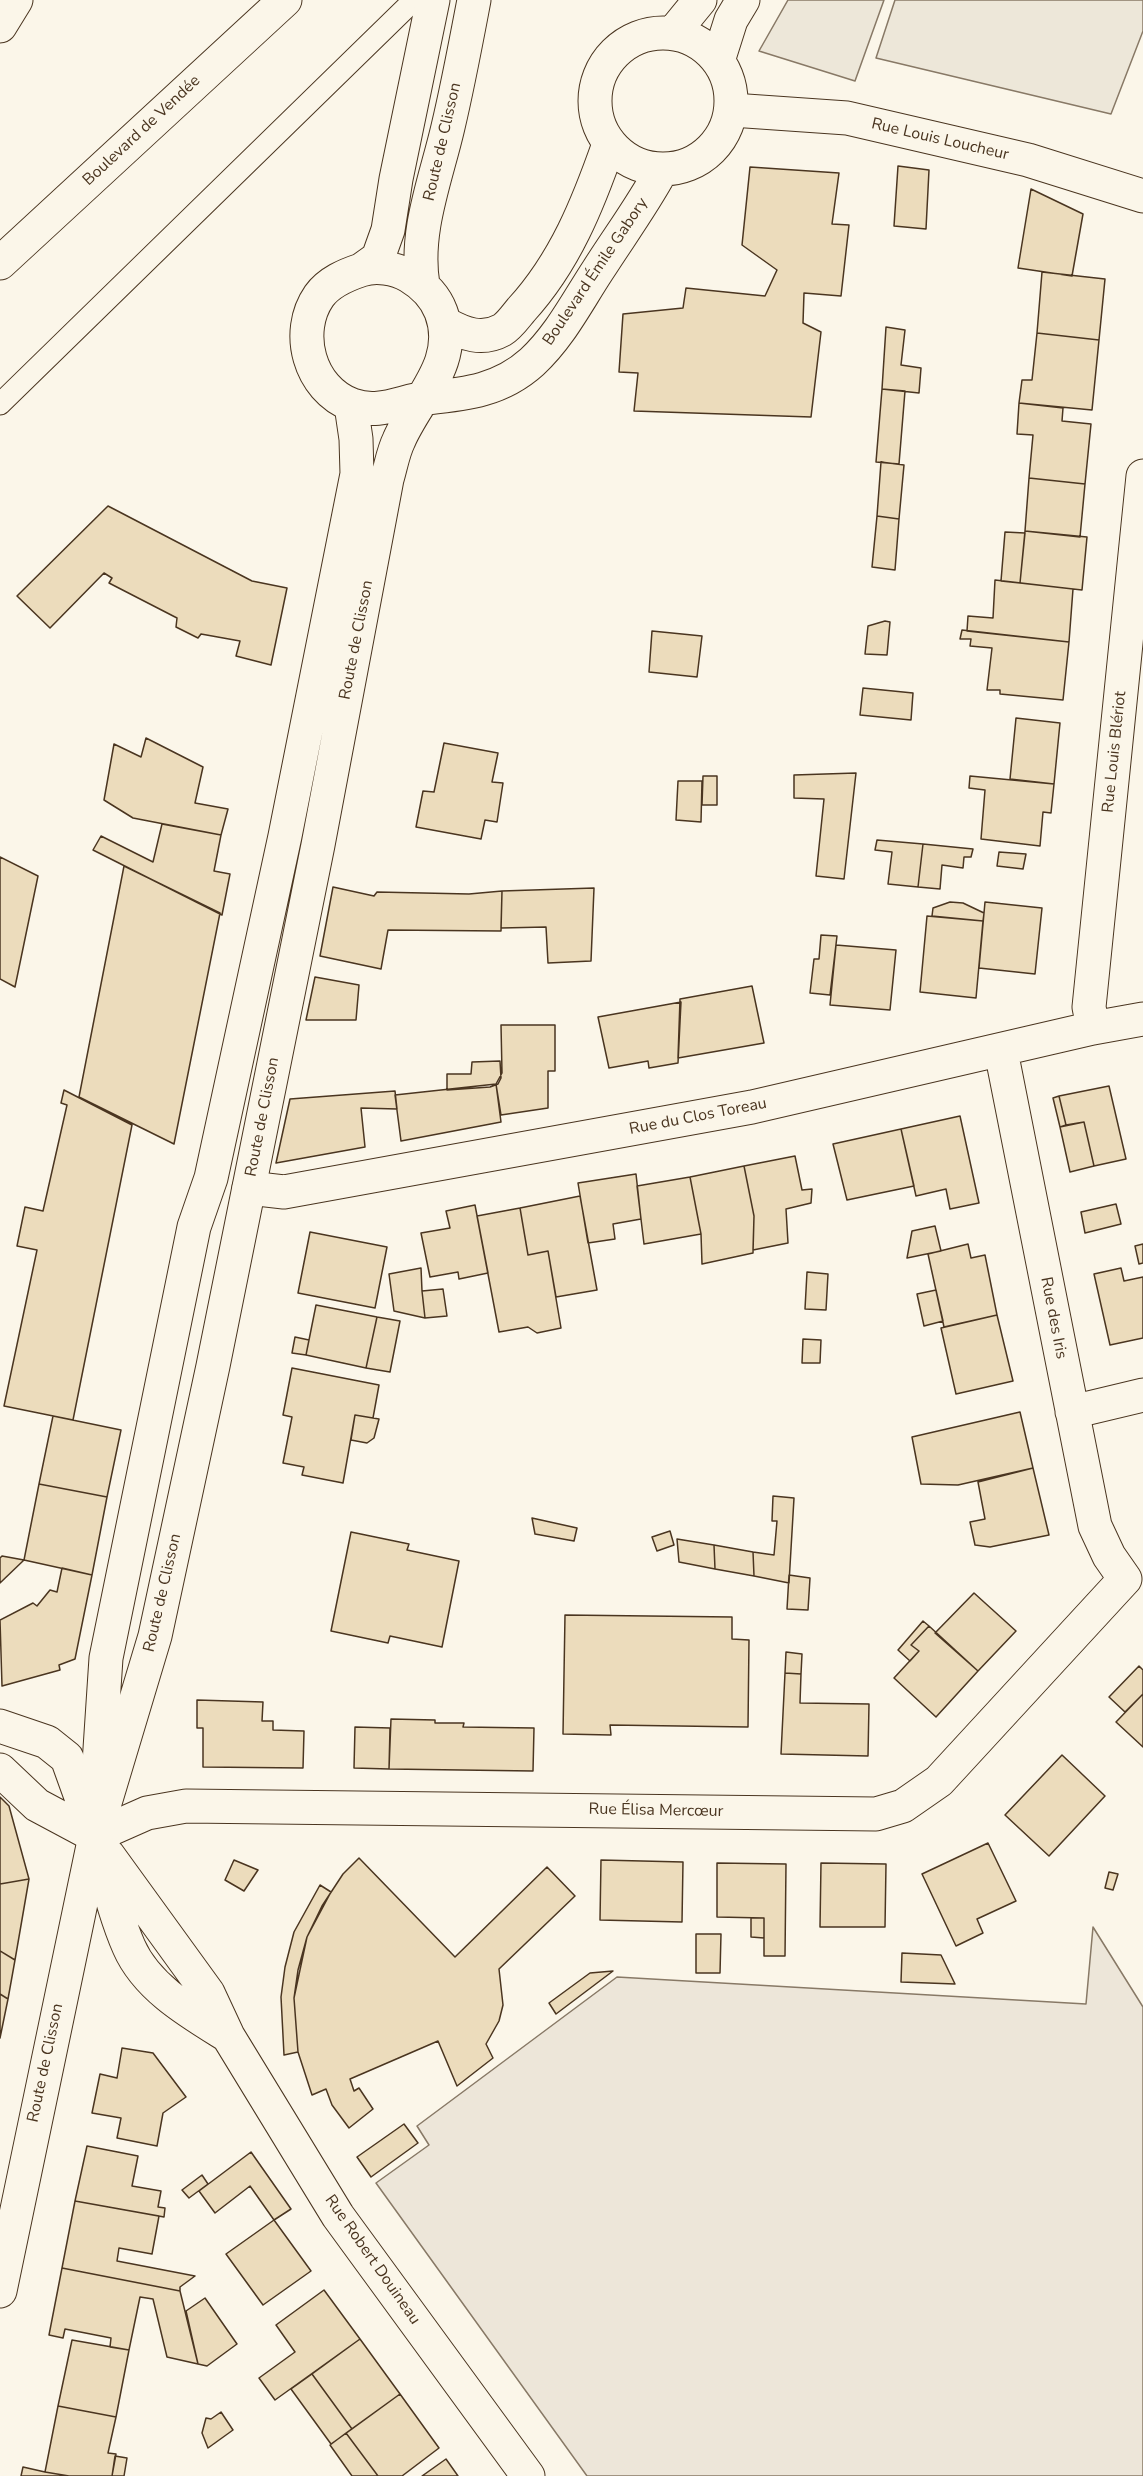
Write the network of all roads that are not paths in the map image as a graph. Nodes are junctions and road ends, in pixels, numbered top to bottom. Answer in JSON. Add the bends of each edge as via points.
{"nodes":[{"id":1,"x":16,"y":0,"type":"edge"},
{"id":2,"x":285,"y":0,"type":"edge"},
{"id":3,"x":414,"y":0,"type":"edge"},
{"id":4,"x":433,"y":0,"type":"edge"},
{"id":5,"x":474,"y":0,"type":"edge"},
{"id":6,"x":700,"y":0,"type":"edge"},
{"id":7,"x":743,"y":0,"type":"edge"},
{"id":8,"x":0,"y":26,"type":"edge"},
{"id":9,"x":673,"y":33,"type":"junction"},
{"id":10,"x":718,"y":61,"type":"junction"},
{"id":11,"x":732,"y":110,"type":"junction"},
{"id":12,"x":609,"y":144,"type":"junction"},
{"id":13,"x":661,"y":171,"type":"junction"},
{"id":14,"x":1143,"y":196,"type":"edge"},
{"id":15,"x":0,"y":263,"type":"edge"},
{"id":16,"x":364,"y":268,"type":"junction"},
{"id":17,"x":423,"y":285,"type":"junction"},
{"id":18,"x":446,"y":324,"type":"junction"},
{"id":19,"x":424,"y":398,"type":"junction"},
{"id":20,"x":0,"y":404,"type":"edge"},
{"id":21,"x":351,"y":405,"type":"junction"},
{"id":22,"x":1143,"y":476,"type":"edge"},
{"id":23,"x":1143,"y":1019,"type":"edge"},
{"id":24,"x":1093,"y":1028,"type":"junction"},
{"id":25,"x":1001,"y":1051,"type":"junction"},
{"id":26,"x":211,"y":1179,"type":"junction"},
{"id":27,"x":249,"y":1188,"type":"junction"},
{"id":28,"x":1143,"y":1395,"type":"edge"},
{"id":29,"x":1071,"y":1412,"type":"junction"},
{"id":30,"x":1134,"y":1582,"type":"edge"},
{"id":31,"x":0,"y":1726,"type":"edge"},
{"id":32,"x":0,"y":1770,"type":"edge"},
{"id":33,"x":94,"y":1836,"type":"junction"},
{"id":34,"x":0,"y":2291,"type":"edge"},
{"id":35,"x":528,"y":2476,"type":"edge"}],
"edges":[{"from":1,"to":8,"type":"main road"},
{"from":2,"to":15,"type":"main road","name":"Boulevard de Vendée"},
{"from":3,"to":20,"type":"lane"},
{"from":4,"to":16,"type":"main road","via":[[388,230],[378,258]]},
{"from":5,"to":17,"type":"main road","name":"Route de Clisson","via":[[421,236],[419,262]]},
{"from":6,"to":9,"type":"main road"},
{"from":7,"to":10,"type":"main road","via":[[731,20]]},
{"from":9,"to":10,"type":"main road","via":[[698,43]]},
{"from":9,"to":12,"type":"main road","via":[[633,40],[604,68],[594,106]]},
{"from":10,"to":11,"type":"main road","via":[[730,86]]},
{"from":11,"to":13,"type":"main road","via":[[718,141],[698,159]]},
{"from":11,"to":14,"type":"main road","name":"Rue Louis Loucheur","via":[[847,118],[1028,160]]},
{"from":12,"to":13,"type":"main road","via":[[623,158]]},
{"from":12,"to":18,"type":"main road","via":[[567,248],[518,314],[504,329],[483,336],[465,334]]},
{"from":13,"to":19,"type":"main road","name":"Boulevard Émile Gabory","via":[[563,325],[531,363],[493,388]]},
{"from":16,"to":17,"type":"main road","via":[[386,267]]},
{"from":16,"to":21,"type":"main road","via":[[340,278],[320,295],[307,327],[306,344],[313,369],[328,391]]},
{"from":17,"to":18,"type":"main road","via":[[438,303]]},
{"from":18,"to":19,"type":"main road","via":[[446,347],[440,368]]},
{"from":19,"to":21,"type":"main road","via":[[389,408]]},
{"from":19,"to":27,"type":"main road","name":"Route de Clisson","via":[[399,440],[387,479]]},
{"from":21,"to":26,"type":"main road","name":"Route de Clisson","via":[[357,474]]},
{"from":22,"to":24,"type":"main road","name":"Rue Louis Blériot","via":[[1089,1006]]},
{"from":23,"to":24,"type":"main road","name":"Rue du Clos Toreau"},
{"from":24,"to":25,"type":"main road","name":"Rue du Clos Toreau"},
{"from":25,"to":27,"type":"main road","name":"Rue du Clos Toreau","via":[[752,1107],[603,1135],[284,1192]]},
{"from":25,"to":29,"type":"main road","name":"Rue des Iris"},
{"from":26,"to":27,"type":"main road","name":"Rue du Clos Toreau"},
{"from":26,"to":33,"type":"main road","name":"Route de Clisson","via":[[194,1227],[106,1658]]},
{"from":27,"to":33,"type":"main road","name":"Route de Clisson","via":[[155,1636]]},
{"from":28,"to":29,"type":"main road"},
{"from":29,"to":30,"type":"main road","name":"Rue des Iris","via":[[1095,1526],[1109,1557]]},
{"from":30,"to":33,"type":"main road","name":"Rue Élisa Mercœur","via":[[939,1781],[903,1806],[876,1814],[186,1806],[147,1813]]},
{"from":31,"to":33,"type":"main road","name":"Rue Robert Douineau","via":[[46,1742],[67,1758]]},
{"from":32,"to":33,"type":"main road","via":[[37,1805]]},
{"from":33,"to":34,"type":"main road","name":"Route de Clisson"},
{"from":33,"to":35,"type":"main road","name":"Rue Robert Douineau","via":[[129,1948],[159,1988],[228,2036],[338,2216]]}]}
